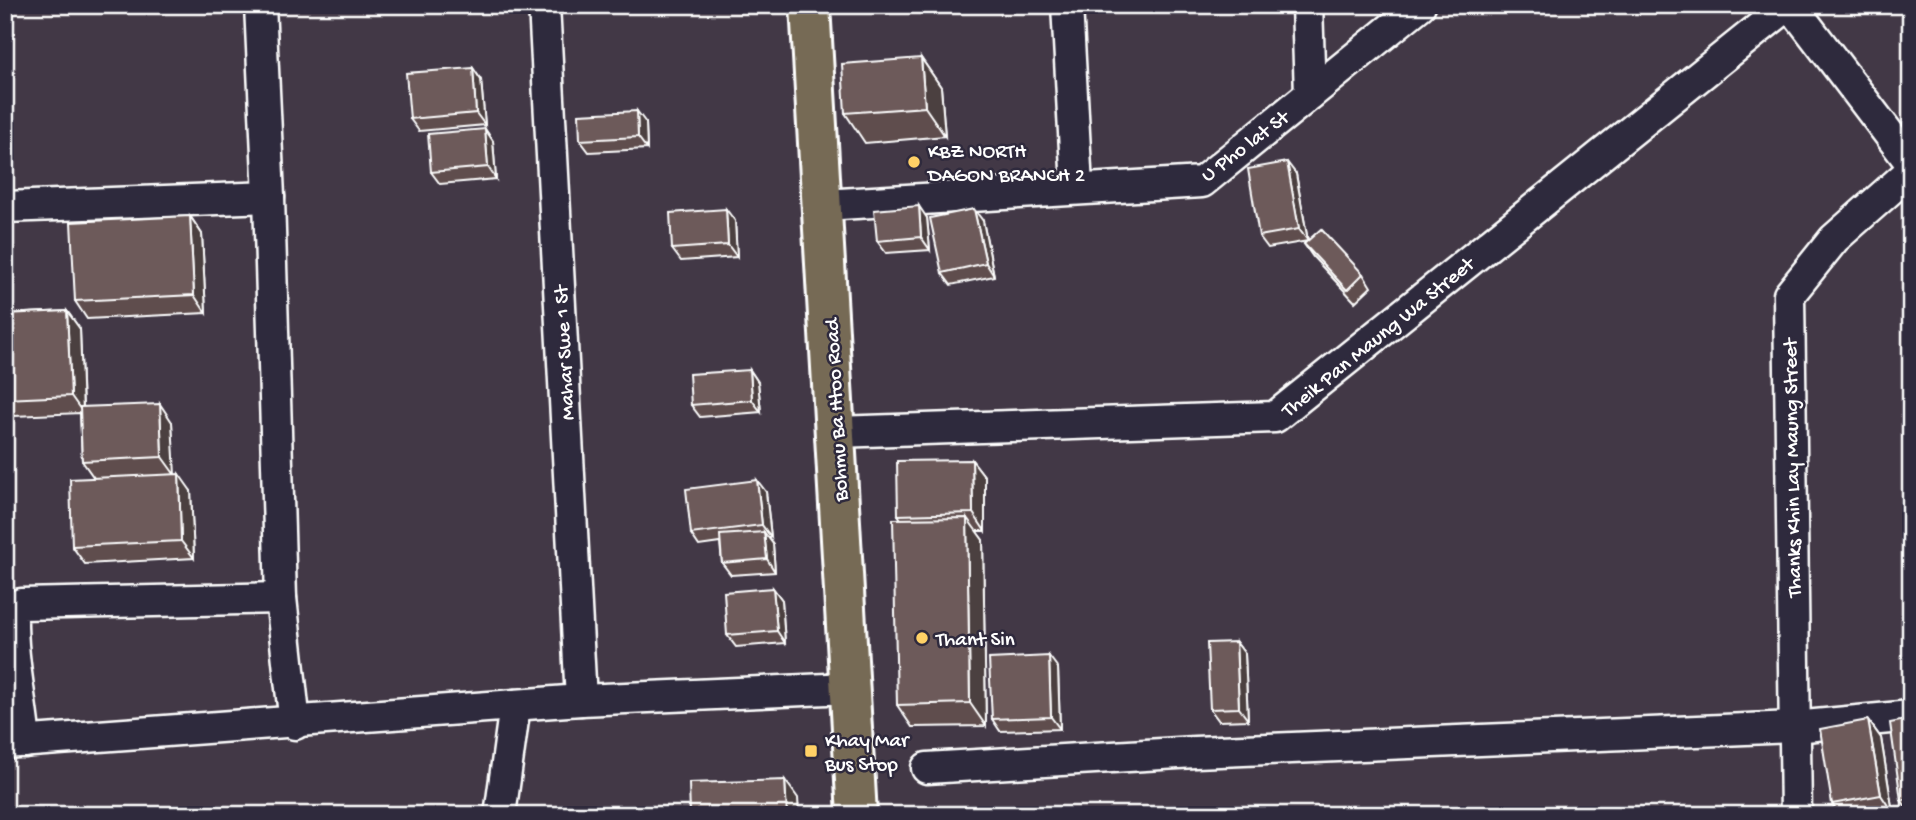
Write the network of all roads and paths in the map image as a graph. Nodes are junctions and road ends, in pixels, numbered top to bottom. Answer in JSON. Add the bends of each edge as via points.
{"nodes":[{"id":1,"x":260,"y":5,"type":"edge"},
{"id":2,"x":544,"y":5,"type":"edge"},
{"id":3,"x":810,"y":5,"type":"edge"},
{"id":4,"x":1067,"y":5,"type":"edge"},
{"id":5,"x":1307,"y":5,"type":"edge"},
{"id":6,"x":1420,"y":5,"type":"edge"},
{"id":7,"x":1789,"y":5,"type":"edge"},
{"id":8,"x":1310,"y":94,"type":"junction"},
{"id":9,"x":1911,"y":163,"type":"edge"},
{"id":10,"x":1911,"y":171,"type":"edge"},
{"id":11,"x":1077,"y":187,"type":"junction"},
{"id":12,"x":270,"y":197,"type":"junction"},
{"id":13,"x":823,"y":205,"type":"junction"},
{"id":14,"x":5,"y":207,"type":"edge"},
{"id":15,"x":836,"y":432,"type":"junction"},
{"id":16,"x":281,"y":598,"type":"junction"},
{"id":17,"x":850,"y":688,"type":"junction"},
{"id":18,"x":581,"y":700,"type":"junction"},
{"id":19,"x":515,"y":705,"type":"junction"},
{"id":20,"x":1911,"y":716,"type":"edge"},
{"id":21,"x":295,"y":724,"type":"junction"},
{"id":22,"x":1794,"y":727,"type":"junction"},
{"id":23,"x":15,"y":743,"type":"edge"},
{"id":24,"x":927,"y":768,"type":"dead end"},
{"id":25,"x":500,"y":815,"type":"edge"},
{"id":26,"x":857,"y":815,"type":"edge"},
{"id":27,"x":1796,"y":815,"type":"edge"}],
"edges":[{"from":1,"to":12,"type":"street"},
{"from":2,"to":18,"type":"street","name":"Mahar Swe 1 St"},
{"from":3,"to":13,"type":"main road","name":"Bohmu Ba Htoo Road"},
{"from":4,"to":11,"type":"street"},
{"from":5,"to":8,"type":"street"},
{"from":6,"to":8,"type":"street","name":"U Pho lat St"},
{"from":7,"to":9,"type":"street"},
{"from":7,"to":15,"type":"street","name":"Theik Pan Maung Wa Street","via":[[1275,418]]},
{"from":8,"to":11,"type":"street","name":"U Pho lat St","via":[[1202,182]]},
{"from":10,"to":22,"type":"street","name":"Thanks Khin Lay Maung Street","via":[[1834,239],[1788,295]]},
{"from":11,"to":13,"type":"street","name":"U Pho lat St"},
{"from":12,"to":14,"type":"street"},
{"from":12,"to":16,"type":"street"},
{"from":13,"to":15,"type":"main road","name":"Bohmu Ba Htoo Road"},
{"from":15,"to":17,"type":"main road","name":"Bohmu Ba Htoo Road"},
{"from":16,"to":21,"type":"street"},
{"from":16,"to":23,"type":"street","via":[[21,604],[12,613],[13,656],[20,688]]},
{"from":17,"to":18,"type":"street"},
{"from":17,"to":26,"type":"main road","name":"Bohmu Ba Htoo Road"},
{"from":18,"to":19,"type":"street"},
{"from":19,"to":21,"type":"street"},
{"from":19,"to":25,"type":"street"},
{"from":20,"to":22,"type":"street"},
{"from":21,"to":23,"type":"street"},
{"from":22,"to":24,"type":"street"},
{"from":22,"to":27,"type":"street","name":"Thanks Khin Lay Maung Street"}]}
